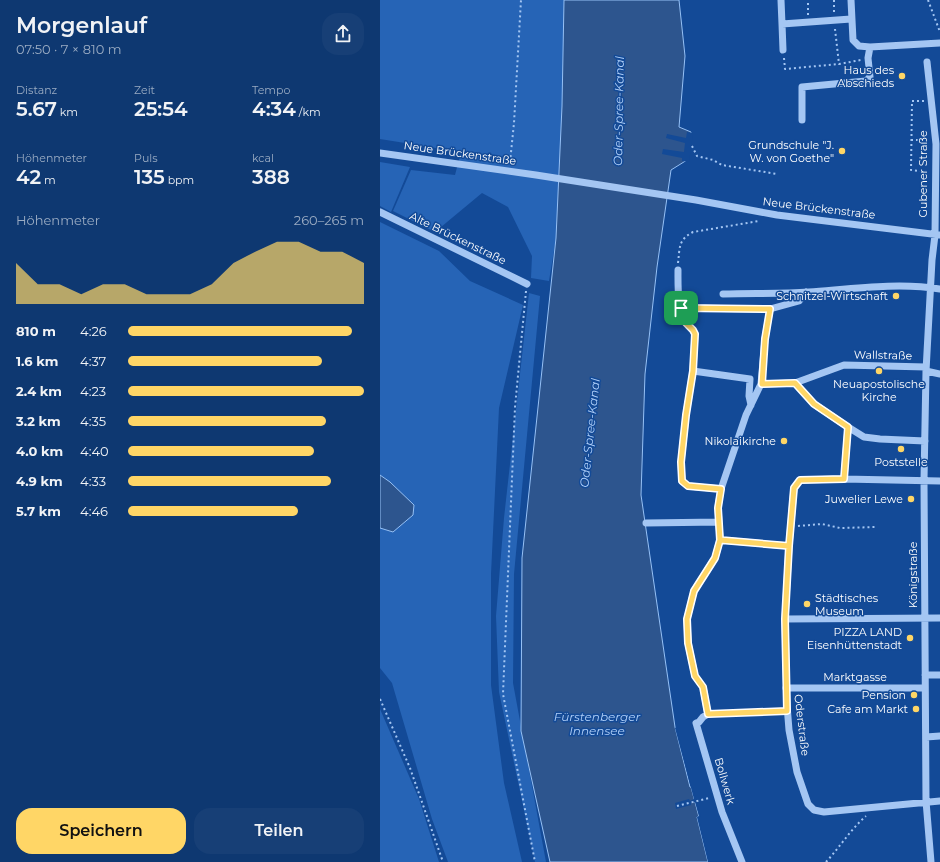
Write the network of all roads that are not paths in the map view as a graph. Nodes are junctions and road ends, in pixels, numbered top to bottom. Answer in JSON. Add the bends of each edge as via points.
{"nodes":[{"id":1,"x":781,"y":0,"type":"edge"},
{"id":2,"x":851,"y":0,"type":"edge"},
{"id":3,"x":851,"y":19,"type":"junction"},
{"id":4,"x":782,"y":24,"type":"junction"},
{"id":5,"x":940,"y":43,"type":"edge"},
{"id":6,"x":870,"y":47,"type":"junction"},
{"id":7,"x":783,"y":50,"type":"road end"},
{"id":8,"x":927,"y":62,"type":"dead end"},
{"id":9,"x":802,"y":120,"type":"dead end"},
{"id":10,"x":380,"y":152,"type":"edge"},
{"id":11,"x":380,"y":212,"type":"edge"},
{"id":12,"x":937,"y":235,"type":"edge"},
{"id":13,"x":678,"y":270,"type":"road end"},
{"id":14,"x":527,"y":284,"type":"road end"},
{"id":15,"x":930,"y":287,"type":"junction"},
{"id":16,"x":940,"y":289,"type":"edge"},
{"id":17,"x":806,"y":292,"type":"junction"},
{"id":18,"x":723,"y":294,"type":"dead end"},
{"id":19,"x":681,"y":308,"type":"junction"},
{"id":20,"x":770,"y":309,"type":"junction"},
{"id":21,"x":926,"y":369,"type":"junction"},
{"id":22,"x":693,"y":371,"type":"junction"},
{"id":23,"x":940,"y":374,"type":"edge"},
{"id":24,"x":795,"y":383,"type":"junction"},
{"id":25,"x":762,"y":384,"type":"junction"},
{"id":26,"x":751,"y":405,"type":"junction"},
{"id":27,"x":848,"y":427,"type":"junction"},
{"id":28,"x":925,"y":441,"type":"junction"},
{"id":29,"x":844,"y":479,"type":"junction"},
{"id":30,"x":924,"y":480,"type":"junction"},
{"id":31,"x":940,"y":481,"type":"edge"},
{"id":32,"x":721,"y":489,"type":"junction"},
{"id":33,"x":719,"y":522,"type":"junction"},
{"id":34,"x":646,"y":523,"type":"dead end"},
{"id":35,"x":720,"y":540,"type":"junction"},
{"id":36,"x":789,"y":546,"type":"junction"},
{"id":37,"x":940,"y":618,"type":"edge"},
{"id":38,"x":785,"y":619,"type":"junction"},
{"id":39,"x":924,"y":619,"type":"junction"},
{"id":40,"x":925,"y":675,"type":"junction"},
{"id":41,"x":940,"y":675,"type":"edge"},
{"id":42,"x":786,"y":688,"type":"junction"},
{"id":43,"x":925,"y":688,"type":"junction"},
{"id":44,"x":940,"y":736,"type":"edge"},
{"id":45,"x":926,"y":737,"type":"junction"},
{"id":46,"x":926,"y":801,"type":"junction"},
{"id":47,"x":940,"y":801,"type":"edge"},
{"id":48,"x":742,"y":862,"type":"edge"},
{"id":49,"x":931,"y":862,"type":"edge"}],
"edges":[{"from":1,"to":4,"type":"street"},
{"from":2,"to":3,"type":"street"},
{"from":3,"to":4,"type":"street"},
{"from":3,"to":6,"type":"street","via":[[853,40],[859,46]]},
{"from":4,"to":7,"type":"street"},
{"from":5,"to":6,"type":"street"},
{"from":6,"to":9,"type":"street","via":[[870,77],[866,81],[802,87]]},
{"from":8,"to":12,"type":"street","name":"Gubener Straße","via":[[936,140]]},
{"from":10,"to":12,"type":"street","name":"Neue Brückenstraße","via":[[696,200],[777,215]]},
{"from":11,"to":14,"type":"street","name":"Alte Brückenstraße"},
{"from":12,"to":15,"type":"street","name":"Gubener Straße"},
{"from":13,"to":19,"type":"street","via":[[678,296]]},
{"from":15,"to":16,"type":"street"},
{"from":15,"to":17,"type":"street","via":[[880,287]]},
{"from":15,"to":21,"type":"street","name":"Königstraße"},
{"from":17,"to":18,"type":"street"},
{"from":17,"to":20,"type":"street","via":[[799,301]]},
{"from":19,"to":20,"type":"street"},
{"from":19,"to":22,"type":"street","via":[[686,323],[695,334]]},
{"from":20,"to":25,"type":"street"},
{"from":21,"to":23,"type":"street","name":"Wallstraße"},
{"from":21,"to":24,"type":"street","name":"Wallstraße","via":[[844,365]]},
{"from":21,"to":28,"type":"street","name":"Königstraße"},
{"from":22,"to":26,"type":"street","via":[[750,379]]},
{"from":22,"to":32,"type":"street","via":[[684,430],[682,481],[688,486]]},
{"from":24,"to":25,"type":"street","name":"Wallstraße"},
{"from":24,"to":27,"type":"street","via":[[814,404]]},
{"from":25,"to":26,"type":"street"},
{"from":26,"to":32,"type":"street"},
{"from":27,"to":28,"type":"street","via":[[864,437]]},
{"from":27,"to":29,"type":"street"},
{"from":28,"to":30,"type":"street","name":"Königstraße"},
{"from":29,"to":30,"type":"street"},
{"from":29,"to":36,"type":"street","name":"Oderstraße","via":[[800,480],[794,488]]},
{"from":30,"to":31,"type":"street"},
{"from":30,"to":39,"type":"street","name":"Königstraße"},
{"from":32,"to":33,"type":"street"},
{"from":33,"to":34,"type":"street"},
{"from":33,"to":35,"type":"street"},
{"from":35,"to":36,"type":"street"},
{"from":35,"to":48,"type":"street","name":"Bollwerk","via":[[715,558],[694,591],[687,619],[688,643],[695,676],[703,687],[708,713],[696,723],[722,812]]},
{"from":36,"to":38,"type":"street","name":"Oderstraße"},
{"from":37,"to":39,"type":"street"},
{"from":38,"to":39,"type":"street"},
{"from":38,"to":42,"type":"street","name":"Oderstraße"},
{"from":39,"to":40,"type":"street","name":"Königstraße"},
{"from":40,"to":41,"type":"street"},
{"from":40,"to":43,"type":"street","name":"Königstraße"},
{"from":42,"to":43,"type":"street","name":"Marktgasse"},
{"from":42,"to":46,"type":"street","name":"Oderstraße","via":[[789,730],[797,772],[808,804],[814,810],[824,812]]},
{"from":43,"to":45,"type":"street","name":"Königstraße"},
{"from":44,"to":45,"type":"street"},
{"from":45,"to":46,"type":"street","name":"Königstraße"},
{"from":46,"to":47,"type":"street","name":"Oderstraße"},
{"from":46,"to":49,"type":"street","name":"Königstraße"}]}
